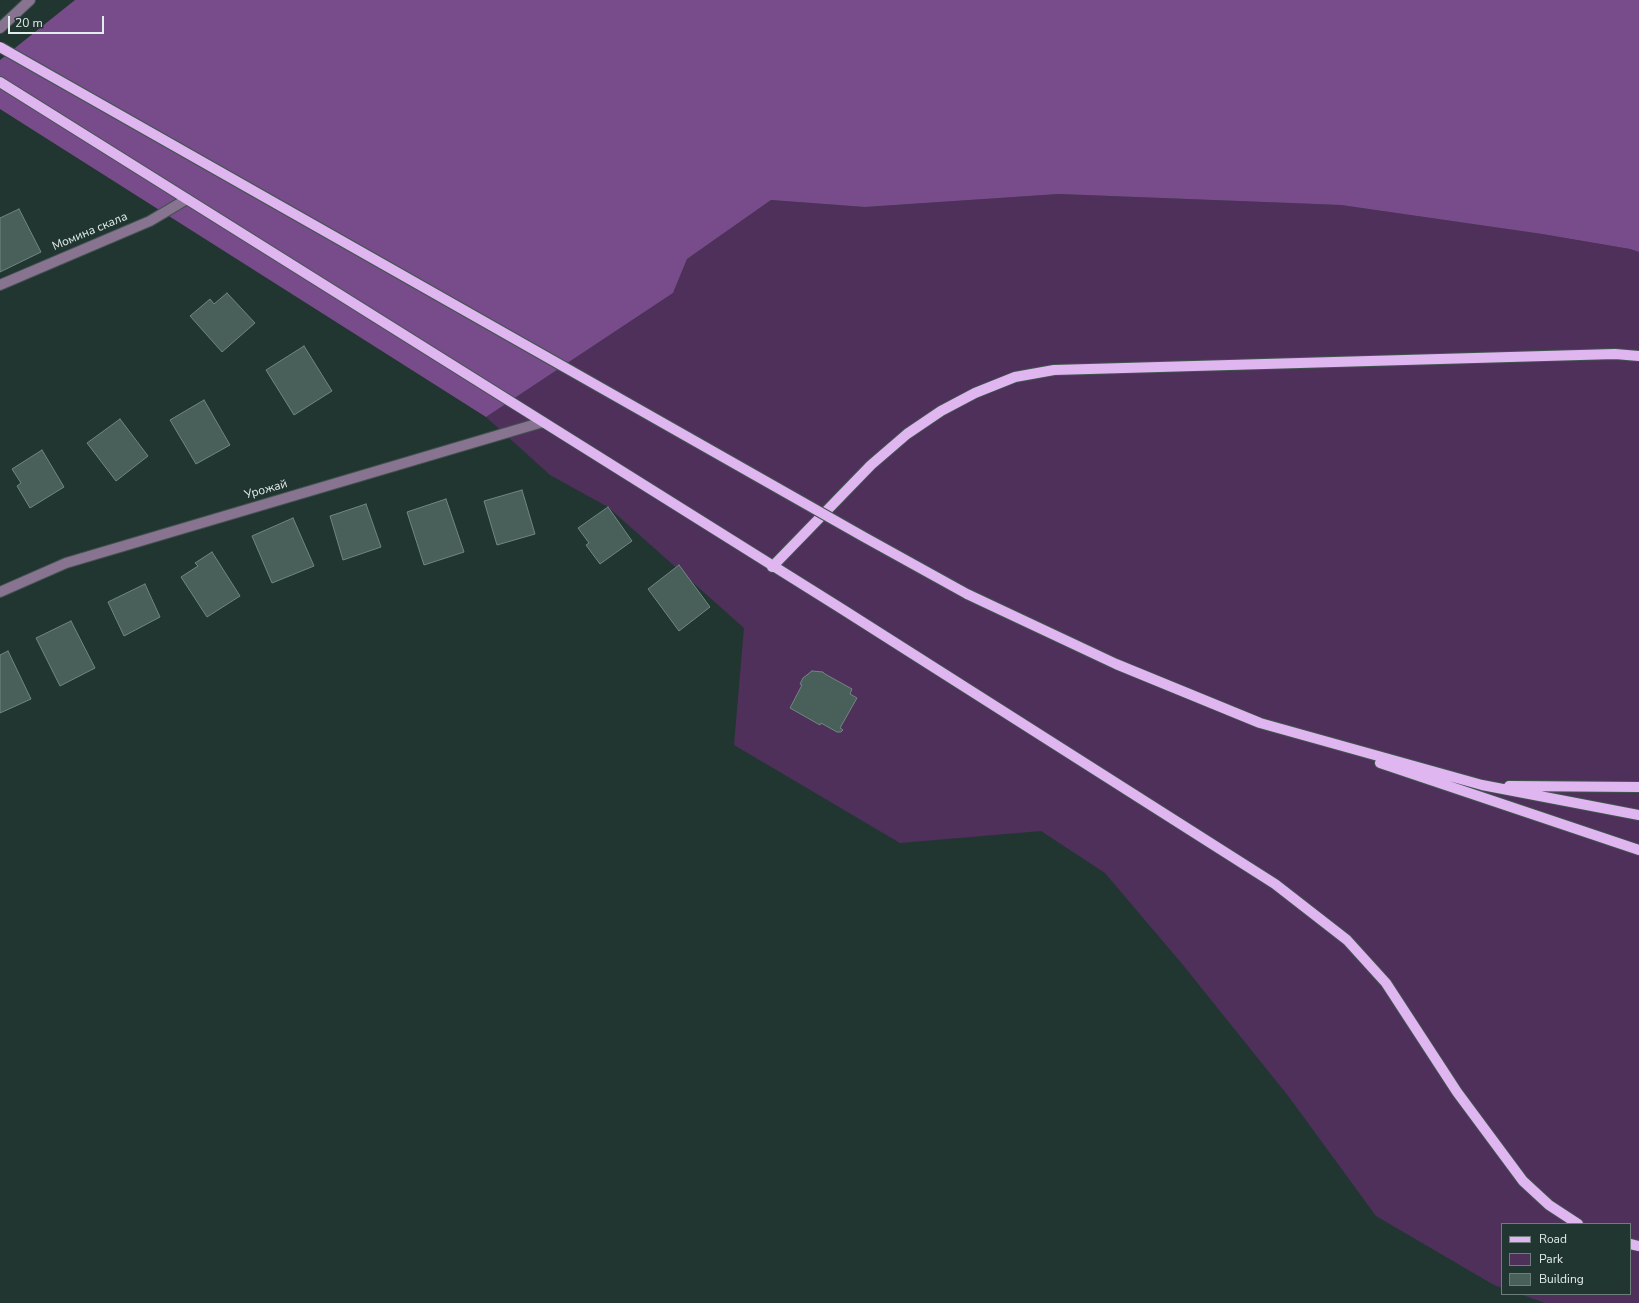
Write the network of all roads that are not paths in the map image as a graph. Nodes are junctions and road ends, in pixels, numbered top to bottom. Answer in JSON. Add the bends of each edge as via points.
{"nodes":[{"id":1,"x":30,"y":0,"type":"edge"},
{"id":2,"x":0,"y":28,"type":"edge"},
{"id":3,"x":0,"y":47,"type":"edge"},
{"id":4,"x":0,"y":82,"type":"edge"},
{"id":5,"x":187,"y":199,"type":"junction"},
{"id":6,"x":0,"y":284,"type":"edge"},
{"id":7,"x":1639,"y":356,"type":"edge"},
{"id":8,"x":543,"y":422,"type":"junction"},
{"id":9,"x":772,"y":567,"type":"junction"},
{"id":10,"x":0,"y":592,"type":"edge"},
{"id":11,"x":1260,"y":724,"type":"junction"},
{"id":12,"x":1482,"y":785,"type":"junction"},
{"id":13,"x":1639,"y":787,"type":"edge"},
{"id":14,"x":1639,"y":815,"type":"edge"},
{"id":15,"x":1639,"y":850,"type":"edge"},
{"id":16,"x":1576,"y":1223,"type":"edge"}],
"edges":[{"from":1,"to":2,"type":"street"},
{"from":3,"to":11,"type":"main road","bridge":true,"via":[[966,594],[1116,664]]},
{"from":4,"to":5,"type":"main road"},
{"from":5,"to":6,"type":"street","name":"Момина скала","via":[[150,221]]},
{"from":5,"to":8,"type":"main road"},
{"from":7,"to":9,"type":"main road","via":[[1614,354],[1054,370],[1016,377],[975,393],[941,411],[907,434],[871,465]]},
{"from":8,"to":9,"type":"main road"},
{"from":8,"to":10,"type":"street","name":"Урожай","via":[[66,563]]},
{"from":9,"to":16,"type":"main road","via":[[1275,884],[1347,940],[1386,983],[1457,1092],[1523,1180],[1549,1205]]},
{"from":11,"to":12,"type":"main road"},
{"from":11,"to":15,"type":"main road"},
{"from":12,"to":13,"type":"main road"},
{"from":12,"to":14,"type":"main road"}]}
